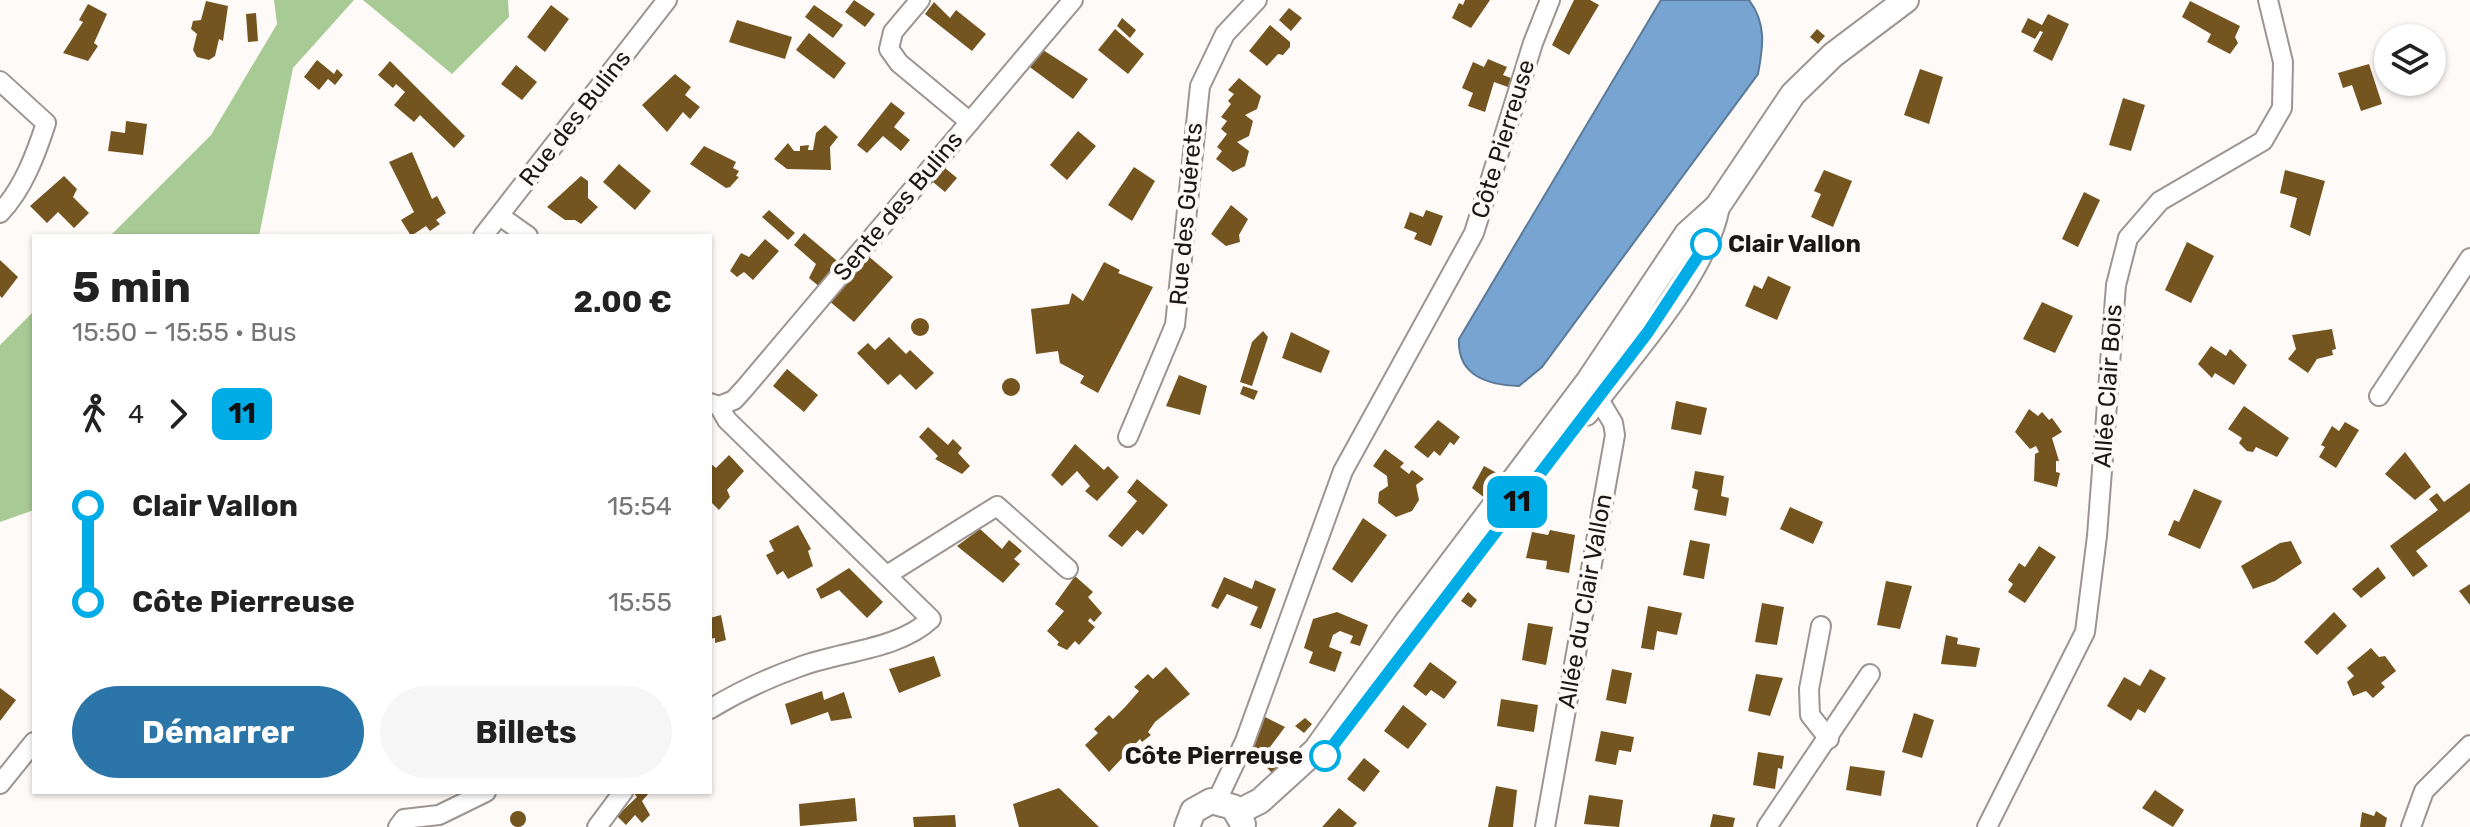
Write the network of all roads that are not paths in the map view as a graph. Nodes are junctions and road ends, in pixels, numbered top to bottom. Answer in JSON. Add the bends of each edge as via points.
{"nodes":[{"id":1,"x":667,"y":0,"type":"edge"},
{"id":2,"x":920,"y":0,"type":"edge"},
{"id":3,"x":1073,"y":0,"type":"edge"},
{"id":4,"x":1257,"y":0,"type":"edge"},
{"id":5,"x":1550,"y":0,"type":"edge"},
{"id":6,"x":1906,"y":0,"type":"edge"},
{"id":7,"x":2268,"y":0,"type":"edge"},
{"id":8,"x":0,"y":81,"type":"edge"},
{"id":9,"x":970,"y":122,"type":"junction"},
{"id":10,"x":0,"y":213,"type":"edge"},
{"id":11,"x":500,"y":216,"type":"junction"},
{"id":12,"x":485,"y":234,"type":"edge"},
{"id":13,"x":525,"y":234,"type":"edge"},
{"id":14,"x":2470,"y":258,"type":"edge"},
{"id":15,"x":1593,"y":389,"type":"junction"},
{"id":16,"x":2379,"y":396,"type":"dead end"},
{"id":17,"x":714,"y":405,"type":"edge"},
{"id":18,"x":1128,"y":437,"type":"dead end"},
{"id":19,"x":1068,"y":569,"type":"dead end"},
{"id":20,"x":887,"y":575,"type":"junction"},
{"id":21,"x":1821,"y":626,"type":"dead end"},
{"id":22,"x":1870,"y":674,"type":"dead end"},
{"id":23,"x":712,"y":708,"type":"edge"},
{"id":24,"x":1829,"y":739,"type":"junction"},
{"id":25,"x":32,"y":744,"type":"edge"},
{"id":26,"x":2470,"y":745,"type":"edge"},
{"id":27,"x":0,"y":784,"type":"edge"},
{"id":28,"x":482,"y":794,"type":"edge"},
{"id":29,"x":622,"y":794,"type":"edge"},
{"id":30,"x":1238,"y":817,"type":"edge"},
{"id":31,"x":398,"y":827,"type":"edge"},
{"id":32,"x":597,"y":827,"type":"edge"},
{"id":33,"x":1187,"y":827,"type":"edge"},
{"id":34,"x":1545,"y":827,"type":"edge"},
{"id":35,"x":1767,"y":827,"type":"edge"},
{"id":36,"x":1987,"y":827,"type":"edge"},
{"id":37,"x":2411,"y":827,"type":"edge"}],
"edges":[{"from":1,"to":11,"type":"street","name":"Rue des Bulins"},
{"from":2,"to":9,"type":"street","via":[[893,32],[889,49]]},
{"from":3,"to":9,"type":"street","name":"Sente des Bulins"},
{"from":4,"to":18,"type":"street","name":"Rue des Guérets","via":[[1225,34],[1200,86],[1175,325]]},
{"from":5,"to":30,"type":"street","name":"Côte Pierreuse","via":[[1474,233],[1322,520],[1245,741],[1221,792]]},
{"from":6,"to":15,"type":"street","via":[[1833,55],[1793,94],[1717,207],[1706,244],[1648,332]]},
{"from":7,"to":36,"type":"street","name":"Allée Clair Bois","via":[[2283,62],[2282,108],[2263,141],[2160,201],[2128,238],[2116,285],[2085,632]]},
{"from":8,"to":10,"type":"street","via":[[46,123],[10,203]]},
{"from":9,"to":17,"type":"street","name":"Sente des Bulins","via":[[744,389],[734,400]]},
{"from":11,"to":12,"type":"street","name":"Rue des Bulins"},
{"from":11,"to":13,"type":"street"},
{"from":14,"to":16,"type":"street"},
{"from":15,"to":30,"type":"street","via":[[1405,625],[1316,750]]},
{"from":15,"to":34,"type":"street","name":"Allée du Clair Vallon","via":[[1615,435]]},
{"from":17,"to":20,"type":"street"},
{"from":19,"to":20,"type":"street","via":[[997,506]]},
{"from":20,"to":23,"type":"street","via":[[931,619],[916,633],[800,666]]},
{"from":21,"to":24,"type":"street","via":[[1809,689],[1810,715]]},
{"from":22,"to":24,"type":"street"},
{"from":24,"to":35,"type":"street"},
{"from":25,"to":27,"type":"street"},
{"from":26,"to":37,"type":"street","via":[[2424,791]]},
{"from":28,"to":31,"type":"street","via":[[439,815],[404,819]]},
{"from":29,"to":32,"type":"street"},
{"from":30,"to":33,"type":"street","via":[[1201,805]]}]}
